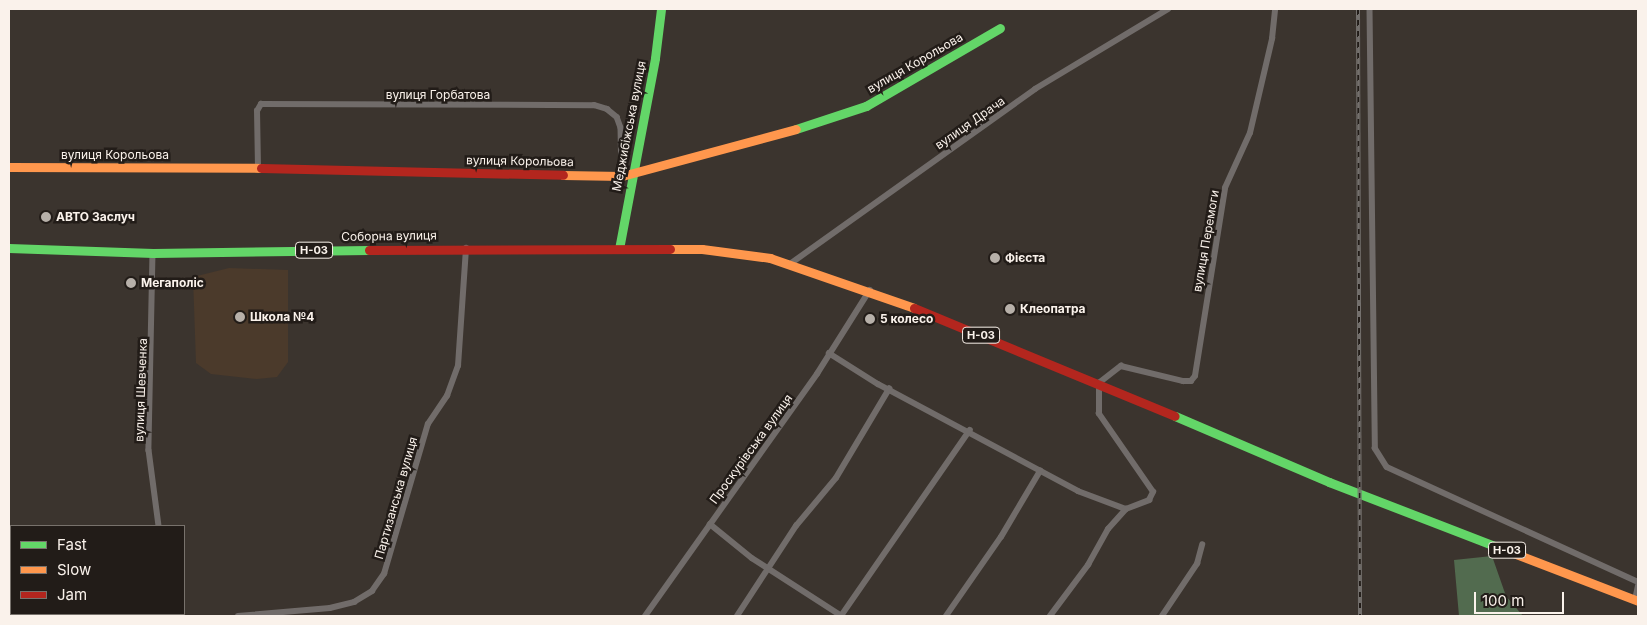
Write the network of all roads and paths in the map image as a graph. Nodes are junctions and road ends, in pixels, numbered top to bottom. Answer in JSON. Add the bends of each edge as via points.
{"nodes":[{"id":1,"x":661,"y":9,"type":"edge"},
{"id":2,"x":1168,"y":9,"type":"edge"},
{"id":3,"x":1275,"y":9,"type":"edge"},
{"id":4,"x":1370,"y":9,"type":"edge"},
{"id":5,"x":1000,"y":28,"type":"dead end"},
{"id":6,"x":9,"y":167,"type":"edge"},
{"id":7,"x":258,"y":168,"type":"junction"},
{"id":8,"x":633,"y":173,"type":"junction"},
{"id":9,"x":622,"y":176,"type":"junction"},
{"id":10,"x":9,"y":248,"type":"edge"},
{"id":11,"x":466,"y":248,"type":"junction"},
{"id":12,"x":619,"y":249,"type":"junction"},
{"id":13,"x":153,"y":253,"type":"junction"},
{"id":14,"x":790,"y":264,"type":"junction"},
{"id":15,"x":870,"y":290,"type":"junction"},
{"id":16,"x":829,"y":353,"type":"junction"},
{"id":17,"x":1099,"y":383,"type":"junction"},
{"id":18,"x":889,"y":389,"type":"junction"},
{"id":19,"x":970,"y":430,"type":"junction"},
{"id":20,"x":1040,"y":470,"type":"junction"},
{"id":21,"x":1126,"y":509,"type":"junction"},
{"id":22,"x":710,"y":524,"type":"junction"},
{"id":23,"x":159,"y":525,"type":"edge"},
{"id":24,"x":1202,"y":545,"type":"dead end"},
{"id":25,"x":771,"y":569,"type":"junction"},
{"id":26,"x":1638,"y":584,"type":"edge"},
{"id":27,"x":1637,"y":600,"type":"edge"},
{"id":28,"x":238,"y":616,"type":"edge"},
{"id":29,"x":645,"y":616,"type":"edge"},
{"id":30,"x":737,"y":616,"type":"edge"},
{"id":31,"x":841,"y":616,"type":"edge"},
{"id":32,"x":946,"y":616,"type":"edge"},
{"id":33,"x":1050,"y":616,"type":"edge"},
{"id":34,"x":1162,"y":616,"type":"edge"}],
"edges":[{"from":1,"to":8,"type":"main road","name":"Меджибіжська вулиця"},
{"from":2,"to":14,"type":"street","name":"вулиця Драча","via":[[1035,88]]},
{"from":3,"to":17,"type":"street","name":"вулиця Перемоги","via":[[1272,39],[1250,133],[1225,188],[1195,376],[1191,381],[1183,381],[1121,366]]},
{"from":4,"to":26,"type":"street","via":[[1375,448],[1386,467]]},
{"from":5,"to":8,"type":"main road","name":"вулиця Корольова","via":[[866,106],[805,127]]},
{"from":6,"to":7,"type":"main road","name":"вулиця Корольова"},
{"from":7,"to":9,"type":"main road","name":"вулиця Корольова"},
{"from":7,"to":9,"type":"street","name":"вулиця Горбатова","via":[[257,111],[261,104],[594,105],[607,109],[621,128]]},
{"from":8,"to":9,"type":"main road","name":"вулиця Корольова"},
{"from":8,"to":12,"type":"main road","name":"Меджибіжська вулиця"},
{"from":10,"to":13,"type":"main road","name":"Соборна вулиця","number":"Н-03"},
{"from":11,"to":12,"type":"main road","name":"Соборна вулиця","number":"Н-03"},
{"from":11,"to":13,"type":"main road","name":"Соборна вулиця","number":"Н-03"},
{"from":11,"to":28,"type":"street","name":"Партизанська вулиця","via":[[458,366],[448,396],[428,424],[384,574],[372,591],[354,602],[330,608]]},
{"from":12,"to":14,"type":"main road","number":"Н-03","via":[[738,252]]},
{"from":13,"to":23,"type":"street","name":"вулиця Шевченка","via":[[149,450]]},
{"from":14,"to":15,"type":"main road","number":"Н-03"},
{"from":15,"to":16,"type":"street","name":"Проскурівська вулиця"},
{"from":15,"to":17,"type":"main road","number":"Н-03"},
{"from":16,"to":18,"type":"street"},
{"from":16,"to":22,"type":"street","name":"Проскурівська вулиця"},
{"from":17,"to":21,"type":"street","via":[[1099,414],[1154,492],[1149,500]]},
{"from":17,"to":27,"type":"main road","number":"Н-03","via":[[1329,482]]},
{"from":18,"to":19,"type":"street"},
{"from":18,"to":25,"type":"street","via":[[836,478],[796,526]]},
{"from":19,"to":20,"type":"street"},
{"from":19,"to":31,"type":"street"},
{"from":20,"to":21,"type":"street","via":[[1112,506]]},
{"from":20,"to":32,"type":"street","via":[[1001,537]]},
{"from":21,"to":33,"type":"street","via":[[1108,530],[1088,565]]},
{"from":22,"to":25,"type":"street"},
{"from":22,"to":29,"type":"street","name":"Проскурівська вулиця"},
{"from":24,"to":34,"type":"street","via":[[1197,564]]},
{"from":25,"to":30,"type":"street"},
{"from":25,"to":31,"type":"street"},
{"from":26,"to":27,"type":"street"}]}
